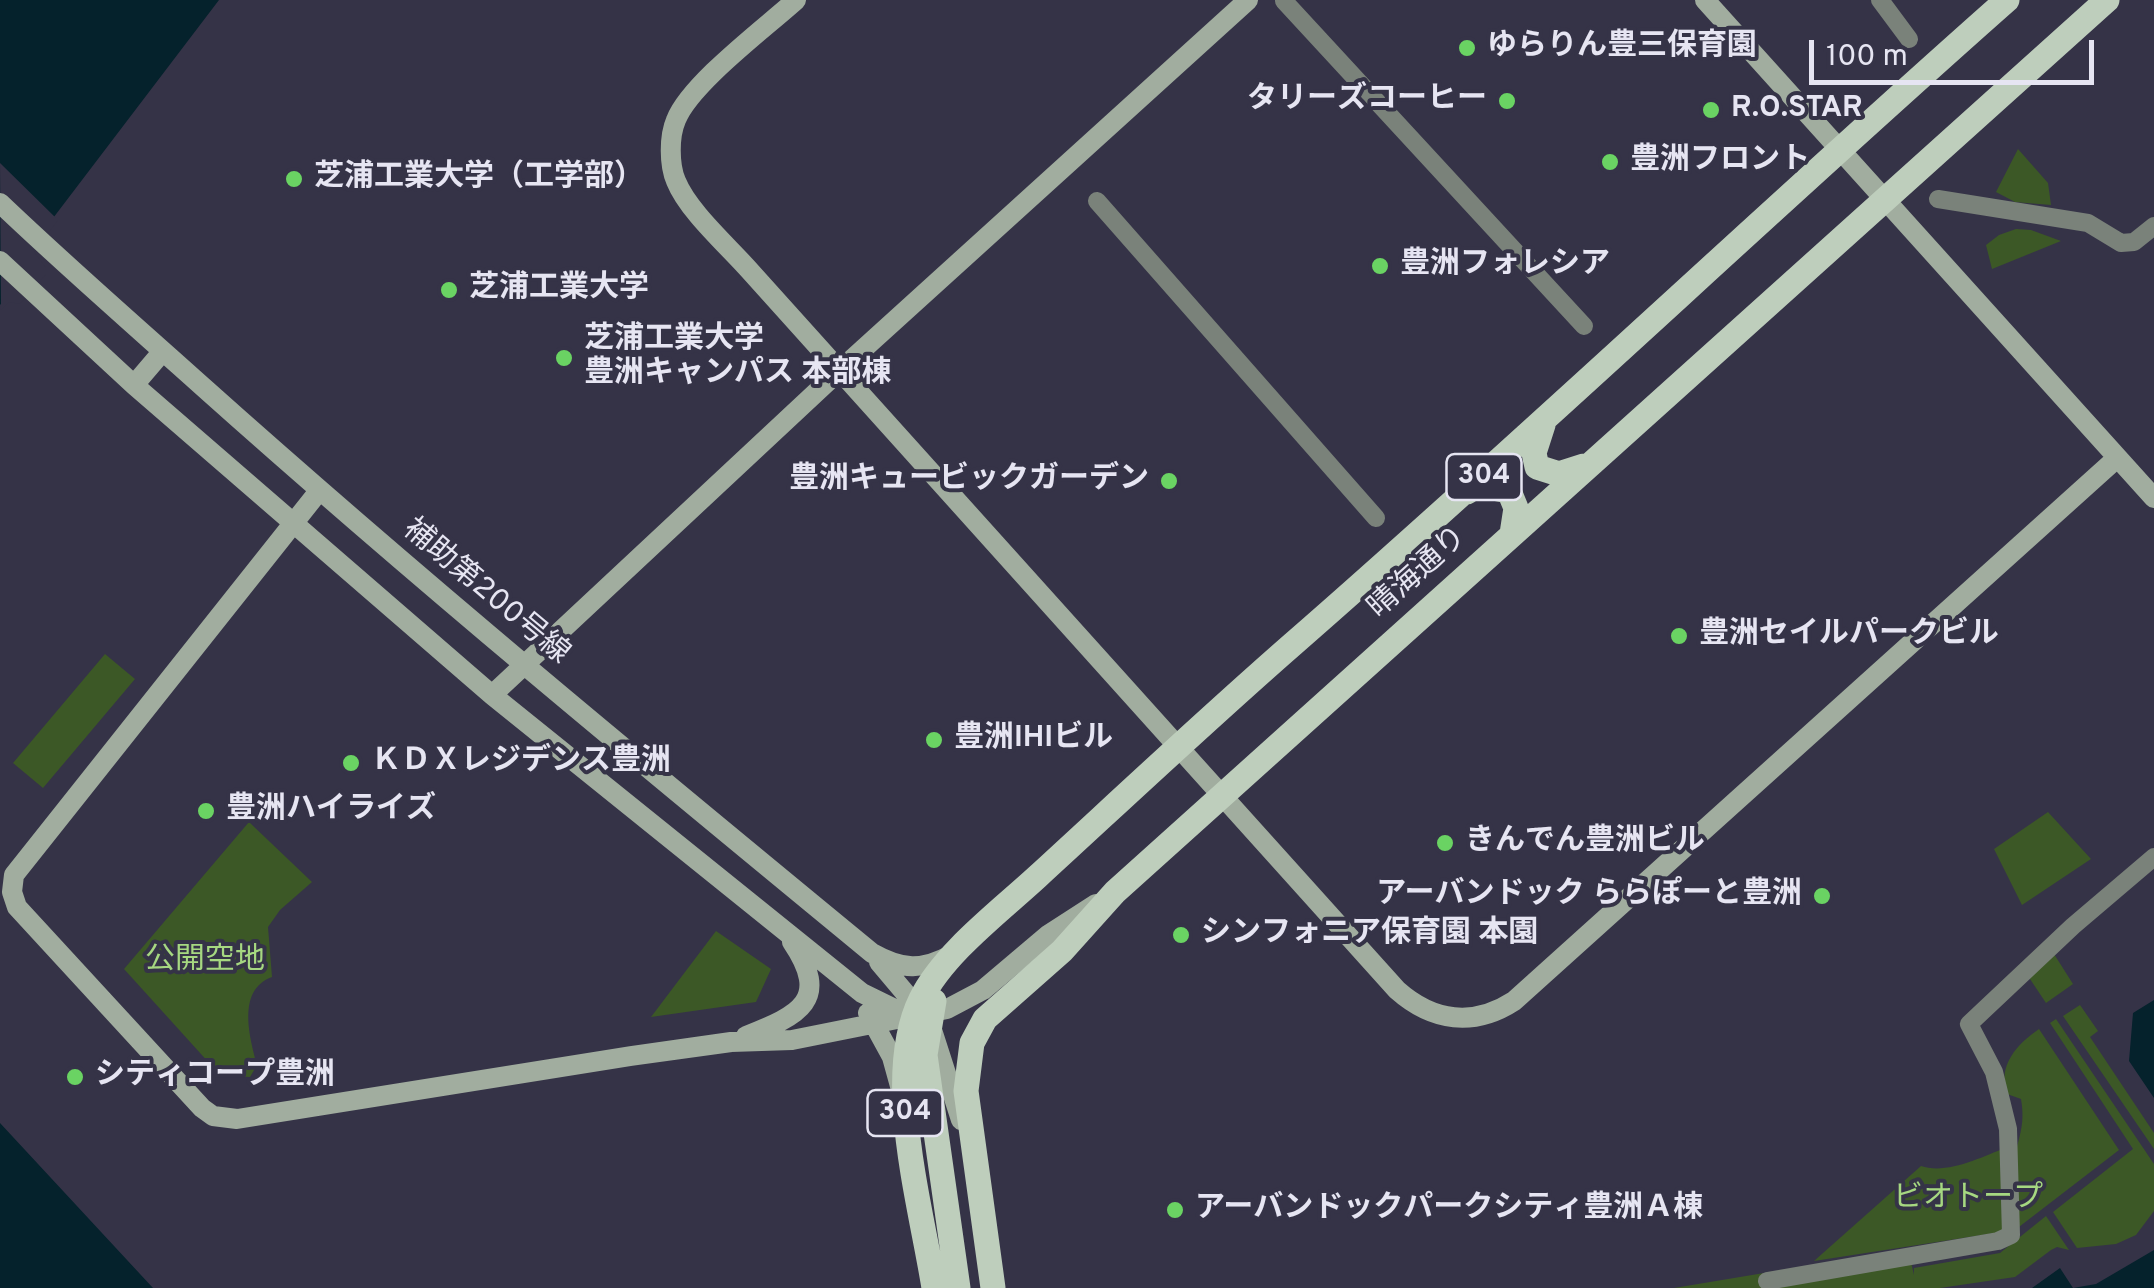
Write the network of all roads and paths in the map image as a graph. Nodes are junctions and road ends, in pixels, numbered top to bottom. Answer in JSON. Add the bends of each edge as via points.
{"nodes":[{"id":1,"x":796,"y":0,"type":"edge"},
{"id":2,"x":1248,"y":0,"type":"edge"},
{"id":3,"x":1284,"y":0,"type":"edge"},
{"id":4,"x":1705,"y":0,"type":"edge"},
{"id":5,"x":1880,"y":0,"type":"edge"},
{"id":6,"x":2007,"y":0,"type":"edge"},
{"id":7,"x":2107,"y":0,"type":"edge"},
{"id":8,"x":1909,"y":39,"type":"dead end"},
{"id":9,"x":1839,"y":148,"type":"junction"},
{"id":10,"x":1884,"y":198,"type":"junction"},
{"id":11,"x":1938,"y":199,"type":"dead end"},
{"id":12,"x":1097,"y":201,"type":"dead end"},
{"id":13,"x":0,"y":203,"type":"edge"},
{"id":14,"x":2154,"y":226,"type":"edge"},
{"id":15,"x":0,"y":260,"type":"edge"},
{"id":16,"x":1584,"y":326,"type":"dead end"},
{"id":17,"x":163,"y":351,"type":"junction"},
{"id":18,"x":839,"y":370,"type":"junction"},
{"id":19,"x":134,"y":385,"type":"junction"},
{"id":20,"x":1546,"y":420,"type":"junction"},
{"id":21,"x":2117,"y":458,"type":"junction"},
{"id":22,"x":1589,"y":464,"type":"junction"},
{"id":23,"x":320,"y":491,"type":"junction"},
{"id":24,"x":1467,"y":492,"type":"junction"},
{"id":25,"x":2154,"y":498,"type":"edge"},
{"id":26,"x":1376,"y":518,"type":"dead end"},
{"id":27,"x":293,"y":524,"type":"junction"},
{"id":28,"x":1512,"y":534,"type":"junction"},
{"id":29,"x":522,"y":666,"type":"junction"},
{"id":30,"x":492,"y":695,"type":"junction"},
{"id":31,"x":1178,"y":746,"type":"junction"},
{"id":32,"x":1222,"y":795,"type":"junction"},
{"id":33,"x":2154,"y":857,"type":"edge"},
{"id":34,"x":1115,"y":892,"type":"junction"},
{"id":35,"x":785,"y":930,"type":"junction"},
{"id":36,"x":958,"y":952,"type":"junction"},
{"id":37,"x":872,"y":953,"type":"junction"},
{"id":38,"x":848,"y":980,"type":"junction"},
{"id":39,"x":920,"y":1015,"type":"junction"},
{"id":40,"x":875,"y":1024,"type":"junction"},
{"id":41,"x":730,"y":1042,"type":"junction"},
{"id":42,"x":903,"y":1098,"type":"junction"},
{"id":43,"x":975,"y":1175,"type":"junction"},
{"id":44,"x":1767,"y":1280,"type":"dead end"},
{"id":45,"x":934,"y":1288,"type":"edge"},
{"id":46,"x":958,"y":1288,"type":"edge"},
{"id":47,"x":993,"y":1288,"type":"edge"}],
"edges":[{"from":1,"to":18,"type":"street","via":[[692,94],[676,120],[671,149],[675,181],[694,208]]},
{"from":2,"to":18,"type":"street"},
{"from":3,"to":16,"type":"street"},
{"from":4,"to":9,"type":"street"},
{"from":5,"to":8,"type":"street"},
{"from":6,"to":9,"type":"main road","name":"晴海通り","number":"304"},
{"from":7,"to":10,"type":"main road","name":"晴海通り","number":"304"},
{"from":9,"to":10,"type":"street"},
{"from":9,"to":20,"type":"main road","name":"晴海通り","number":"304"},
{"from":10,"to":21,"type":"street"},
{"from":10,"to":22,"type":"main road","name":"晴海通り","number":"304"},
{"from":11,"to":14,"type":"street","via":[[2088,223],[2121,243],[2134,242]]},
{"from":12,"to":26,"type":"street"},
{"from":13,"to":17,"type":"street","name":"補助第200号線"},
{"from":15,"to":19,"type":"street"},
{"from":17,"to":19,"type":"street"},
{"from":17,"to":23,"type":"street","name":"補助第200号線"},
{"from":18,"to":29,"type":"street"},
{"from":18,"to":31,"type":"street"},
{"from":19,"to":27,"type":"street"},
{"from":20,"to":22,"type":"main road","via":[[1535,444],[1537,467],[1559,474]]},
{"from":20,"to":24,"type":"main road","name":"晴海通り","number":"304"},
{"from":21,"to":25,"type":"street"},
{"from":21,"to":32,"type":"street","via":[[1497,1012],[1449,1018],[1418,1007]]},
{"from":22,"to":28,"type":"main road","name":"晴海通り","number":"304"},
{"from":23,"to":27,"type":"street"},
{"from":23,"to":29,"type":"street","name":"補助第200号線"},
{"from":24,"to":28,"type":"main road","via":[[1477,484],[1510,491],[1516,508]]},
{"from":24,"to":31,"type":"main road","name":"晴海通り","number":"304"},
{"from":27,"to":30,"type":"street"},
{"from":27,"to":41,"type":"street","via":[[24,858],[12,892],[18,907],[202,1108],[224,1119]]},
{"from":28,"to":32,"type":"main road","name":"晴海通り","number":"304"},
{"from":29,"to":30,"type":"street"},
{"from":29,"to":37,"type":"street","name":"補助第200号線"},
{"from":30,"to":35,"type":"street"},
{"from":31,"to":32,"type":"street"},
{"from":31,"to":36,"type":"main road","name":"晴海通り","number":"304"},
{"from":32,"to":34,"type":"main road","name":"晴海通り","number":"304"},
{"from":33,"to":44,"type":"street","via":[[1969,1024],[1994,1072],[2008,1129],[2011,1236]]},
{"from":34,"to":39,"type":"street","via":[[1048,935],[973,998]]},
{"from":34,"to":43,"type":"main road","name":"晴海通り","number":"304","via":[[977,1031],[966,1078]]},
{"from":35,"to":38,"type":"street"},
{"from":35,"to":41,"type":"street","via":[[810,976],[810,994],[788,1020]]},
{"from":36,"to":37,"type":"street","name":"補助第200号線","via":[[905,968]]},
{"from":36,"to":39,"type":"main road","name":"晴海通り","number":"304","via":[[928,985]]},
{"from":37,"to":39,"type":"street"},
{"from":38,"to":39,"type":"street","via":[[880,1004]]},
{"from":38,"to":40,"type":"street"},
{"from":39,"to":40,"type":"street"},
{"from":39,"to":42,"type":"main road","name":"晴海通り","number":"304","via":[[906,1052]]},
{"from":39,"to":43,"type":"street","via":[[942,1053]]},
{"from":39,"to":46,"type":"main road","number":"304"},
{"from":40,"to":41,"type":"street","via":[[792,1040]]},
{"from":40,"to":42,"type":"street"},
{"from":42,"to":45,"type":"main road","name":"晴海通り","number":"304"},
{"from":43,"to":47,"type":"main road","name":"晴海通り","number":"304"}]}
